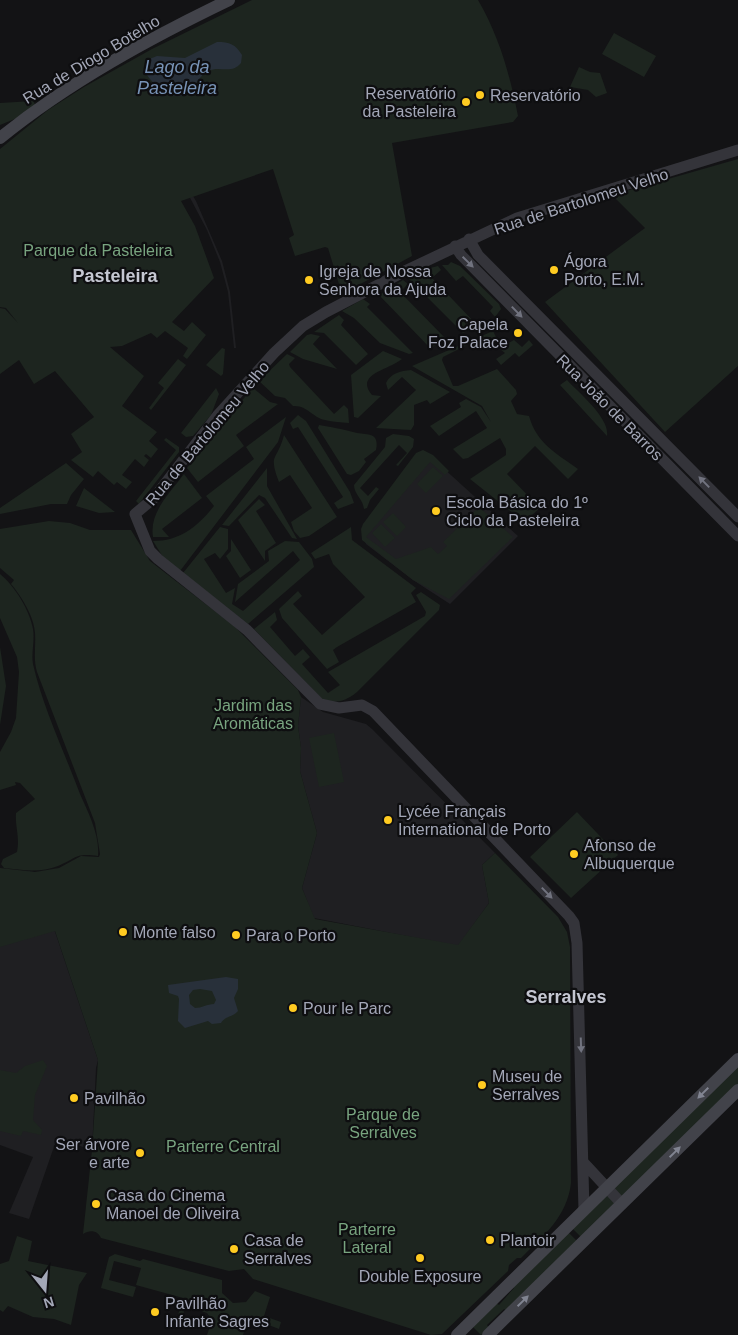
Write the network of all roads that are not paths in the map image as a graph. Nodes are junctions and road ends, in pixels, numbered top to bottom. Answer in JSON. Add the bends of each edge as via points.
{"nodes":[{"id":1,"x":229,"y":0,"type":"edge"},
{"id":2,"x":22,"y":121,"type":"junction"},
{"id":3,"x":0,"y":128,"type":"edge"},
{"id":4,"x":0,"y":138,"type":"edge"},
{"id":5,"x":737,"y":151,"type":"edge"},
{"id":6,"x":469,"y":240,"type":"junction"},
{"id":7,"x":455,"y":246,"type":"junction"},
{"id":8,"x":495,"y":271,"type":"junction"},
{"id":9,"x":483,"y":277,"type":"junction"},
{"id":10,"x":640,"y":437,"type":"junction"},
{"id":11,"x":662,"y":438,"type":"junction"},
{"id":12,"x":738,"y":517,"type":"edge"},
{"id":13,"x":738,"y":536,"type":"edge"},
{"id":14,"x":738,"y":1059,"type":"edge"},
{"id":15,"x":738,"y":1090,"type":"edge"},
{"id":16,"x":584,"y":1163,"type":"junction"},
{"id":17,"x":606,"y":1188,"type":"junction"},
{"id":18,"x":622,"y":1204,"type":"junction"},
{"id":19,"x":584,"y":1210,"type":"junction"},
{"id":20,"x":457,"y":1335,"type":"edge"},
{"id":21,"x":488,"y":1335,"type":"edge"}],
"edges":[{"from":1,"to":2,"type":"main road","name":"Rua de Diogo Botelho","via":[[144,44]]},
{"from":2,"to":3,"type":"main road"},
{"from":2,"to":4,"type":"main road","name":"Rua de Diogo Botelho"},
{"from":5,"to":6,"type":"street","name":"Rua de Bartolomeu Velho","via":[[565,202],[517,218]]},
{"from":6,"to":7,"type":"street","name":"Rua de Bartolomeu Velho"},
{"from":6,"to":8,"type":"street","name":"Rua João de Barros","via":[[478,255]]},
{"from":7,"to":9,"type":"street","name":"Rua João de Barros","one_way":true},
{"from":7,"to":16,"type":"street","name":"Rua de Bartolomeu Velho","one_way":true,"via":[[352,297],[303,326],[249,381],[154,498],[135,514],[144,539],[158,559],[247,630],[320,704],[334,708],[362,705],[373,711],[569,916],[576,929]]},
{"from":8,"to":9,"type":"street","via":[[489,270]]},
{"from":8,"to":11,"type":"street","name":"Rua João de Barros"},
{"from":9,"to":10,"type":"street","name":"Rua João de Barros","one_way":true},
{"from":10,"to":11,"type":"street"},
{"from":10,"to":13,"type":"street","name":"Rua João de Barros"},
{"from":12,"to":11,"type":"street","name":"Rua João de Barros","one_way":true},
{"from":14,"to":17,"type":"main road","one_way":true},
{"from":18,"to":15,"type":"main road","one_way":true},
{"from":16,"to":17,"type":"street"},
{"from":16,"to":19,"type":"street"},
{"from":17,"to":18,"type":"street"},
{"from":17,"to":19,"type":"main road"},
{"from":21,"to":18,"type":"main road","one_way":true},
{"from":19,"to":20,"type":"main road"}]}
